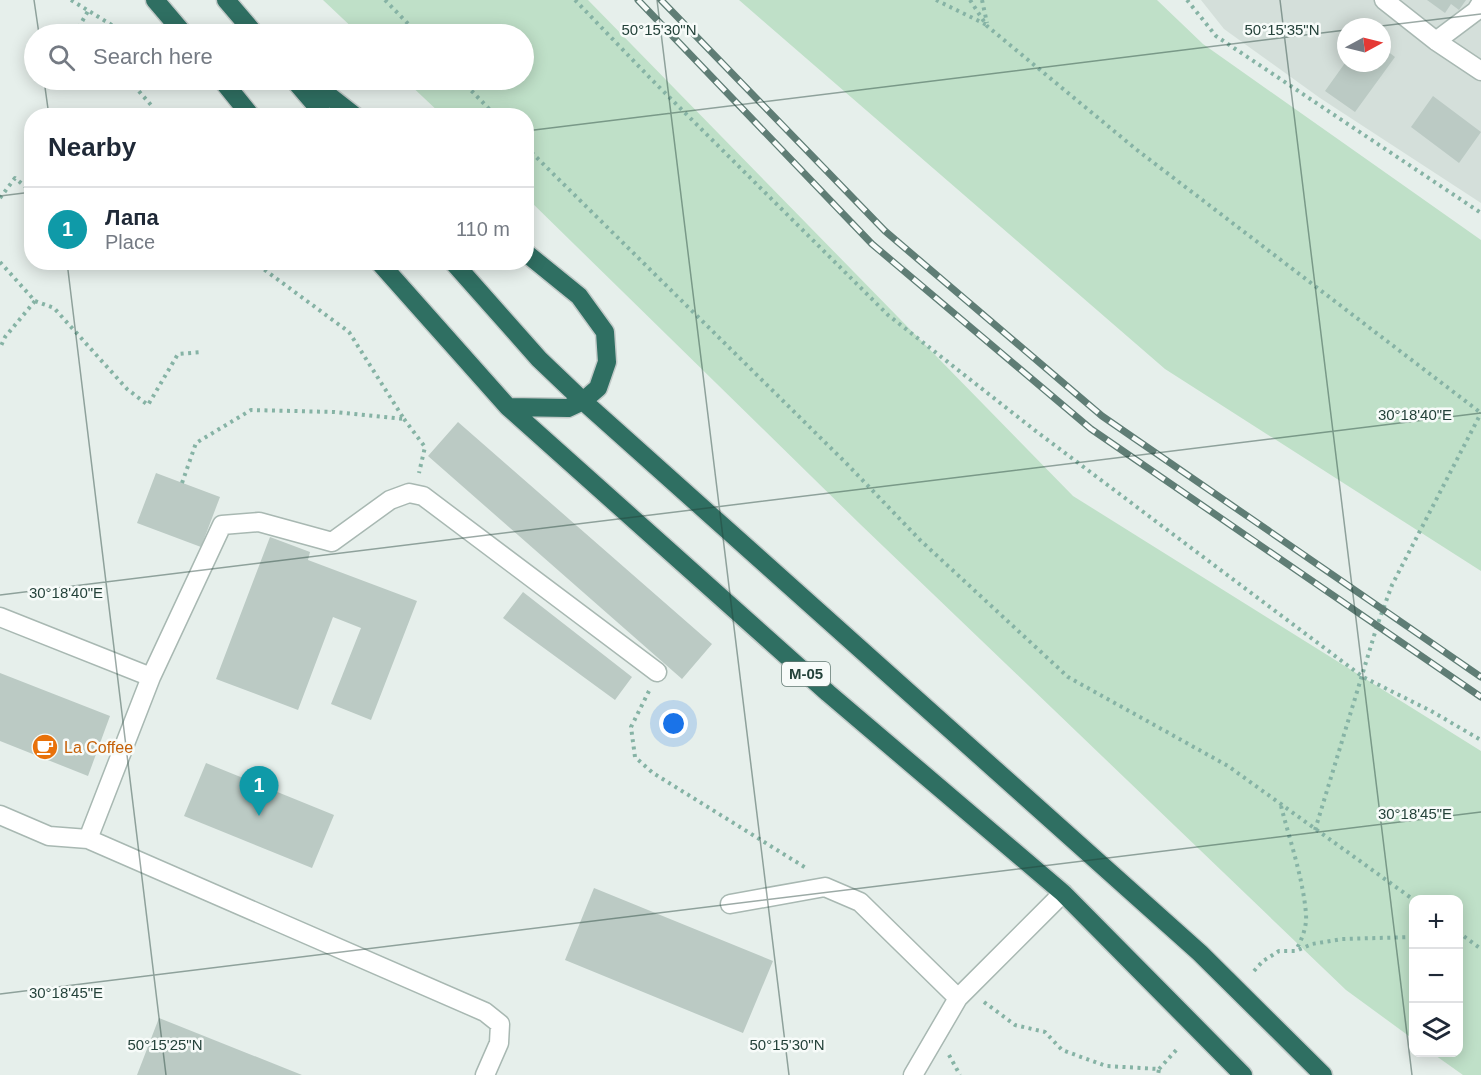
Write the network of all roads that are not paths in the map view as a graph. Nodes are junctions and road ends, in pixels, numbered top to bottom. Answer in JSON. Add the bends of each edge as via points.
{"nodes":[{"id":1,"x":154,"y":0,"type":"edge"},
{"id":2,"x":226,"y":0,"type":"edge"},
{"id":3,"x":238,"y":0,"type":"edge"},
{"id":4,"x":1384,"y":0,"type":"edge"},
{"id":5,"x":1481,"y":3,"type":"edge"},
{"id":6,"x":175,"y":24,"type":"edge"},
{"id":7,"x":247,"y":24,"type":"edge"},
{"id":8,"x":251,"y":24,"type":"edge"},
{"id":9,"x":1436,"y":41,"type":"junction"},
{"id":10,"x":1481,"y":71,"type":"edge"},
{"id":11,"x":230,"y":90,"type":"edge"},
{"id":12,"x":303,"y":90,"type":"edge"},
{"id":13,"x":322,"y":90,"type":"edge"},
{"id":14,"x":245,"y":108,"type":"edge"},
{"id":15,"x":318,"y":108,"type":"edge"},
{"id":16,"x":344,"y":108,"type":"edge"},
{"id":17,"x":534,"y":259,"type":"edge"},
{"id":18,"x":386,"y":270,"type":"edge"},
{"id":19,"x":460,"y":270,"type":"edge"},
{"id":20,"x":583,"y":401,"type":"junction"},
{"id":21,"x":508,"y":407,"type":"junction"},
{"id":22,"x":0,"y":617,"type":"edge"},
{"id":23,"x":657,"y":672,"type":"road end"},
{"id":24,"x":151,"y":677,"type":"junction"},
{"id":25,"x":0,"y":815,"type":"edge"},
{"id":26,"x":88,"y":839,"type":"junction"},
{"id":27,"x":1063,"y":893,"type":"junction"},
{"id":28,"x":730,"y":904,"type":"dead end"},
{"id":29,"x":962,"y":993,"type":"junction"},
{"id":30,"x":485,"y":1075,"type":"edge"},
{"id":31,"x":912,"y":1075,"type":"edge"},
{"id":32,"x":1243,"y":1075,"type":"edge"},
{"id":33,"x":1323,"y":1075,"type":"edge"}],
"edges":[{"from":1,"to":6,"type":"highway"},
{"from":2,"to":7,"type":"highway"},
{"from":3,"to":8,"type":"street"},
{"from":4,"to":9,"type":"street"},
{"from":5,"to":9,"type":"street","via":[[1476,12]]},
{"from":9,"to":10,"type":"street"},
{"from":11,"to":14,"type":"highway"},
{"from":12,"to":15,"type":"highway"},
{"from":13,"to":16,"type":"highway"},
{"from":17,"to":20,"type":"highway","via":[[579,296],[605,332],[607,362],[598,388]]},
{"from":18,"to":21,"type":"highway","number":"М-05"},
{"from":19,"to":20,"type":"highway","via":[[539,359]]},
{"from":20,"to":21,"type":"highway","via":[[568,408]]},
{"from":20,"to":33,"type":"highway","via":[[1200,954]]},
{"from":21,"to":27,"type":"highway","number":"М-05","via":[[828,693]]},
{"from":22,"to":24,"type":"street"},
{"from":23,"to":24,"type":"street","via":[[423,496],[409,493],[390,500],[332,542],[259,522],[222,525]]},
{"from":24,"to":26,"type":"street"},
{"from":25,"to":26,"type":"street","via":[[49,836]]},
{"from":26,"to":30,"type":"street","via":[[485,1012],[500,1024],[499,1043]]},
{"from":27,"to":29,"type":"street"},
{"from":27,"to":32,"type":"highway","number":"М-05"},
{"from":28,"to":29,"type":"street","via":[[825,887],[860,902]]},
{"from":29,"to":31,"type":"street"}]}
